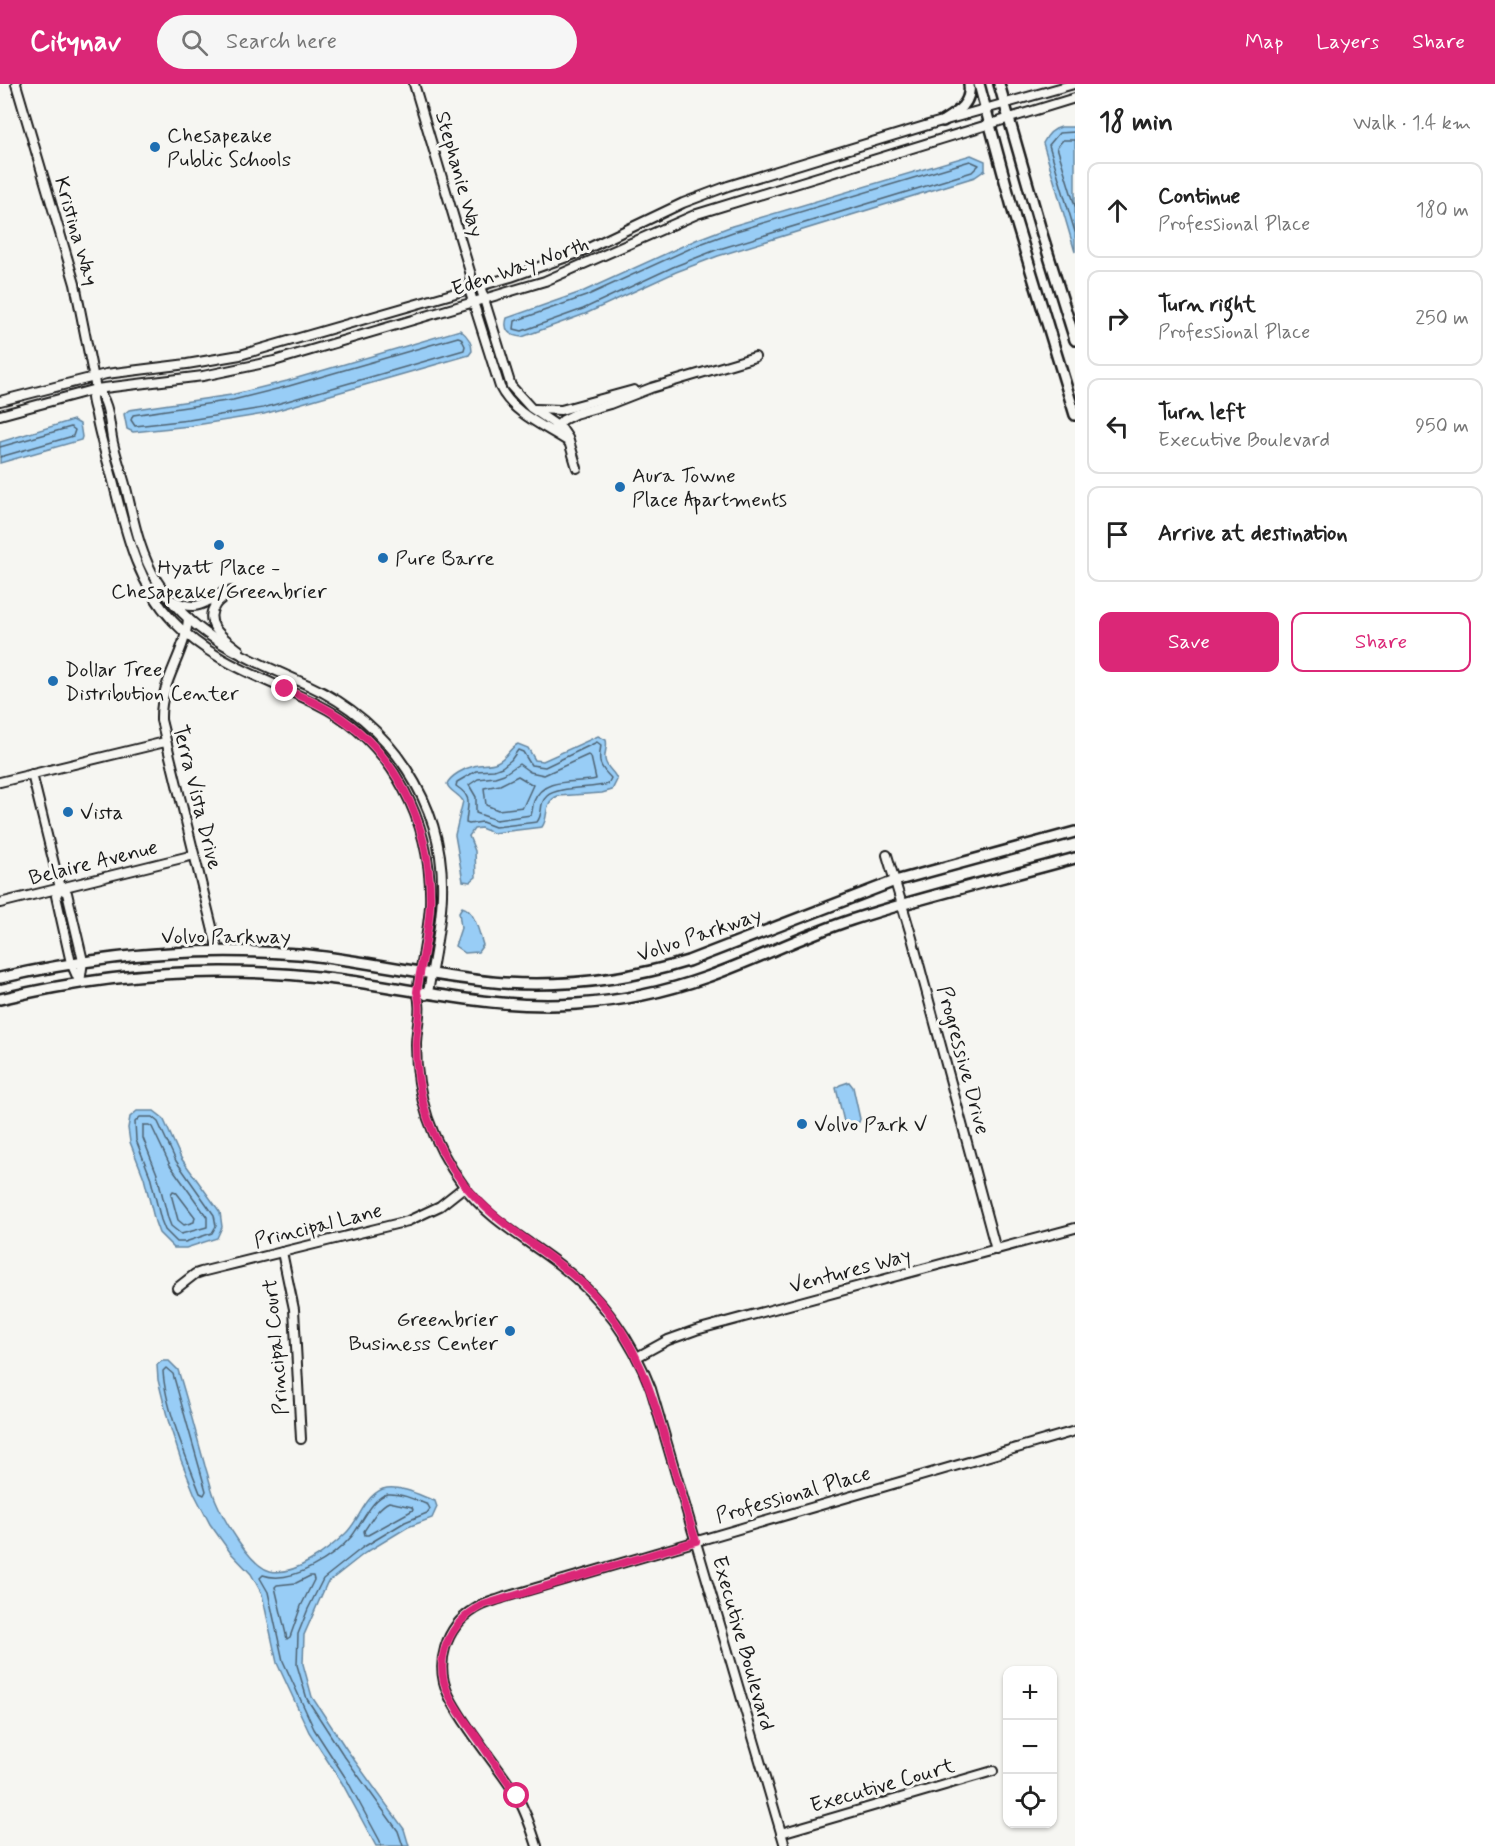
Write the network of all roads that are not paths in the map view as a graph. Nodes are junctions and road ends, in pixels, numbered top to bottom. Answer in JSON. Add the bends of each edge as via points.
{"nodes":[{"id":1,"x":16,"y":84,"type":"edge"},
{"id":2,"x":414,"y":84,"type":"edge"},
{"id":3,"x":969,"y":84,"type":"edge"},
{"id":4,"x":979,"y":84,"type":"edge"},
{"id":5,"x":999,"y":84,"type":"edge"},
{"id":6,"x":1074,"y":84,"type":"edge"},
{"id":7,"x":1075,"y":98,"type":"edge"},
{"id":8,"x":1005,"y":104,"type":"junction"},
{"id":9,"x":986,"y":109,"type":"junction"},
{"id":10,"x":1008,"y":118,"type":"junction"},
{"id":11,"x":943,"y":121,"type":"junction"},
{"id":12,"x":990,"y":125,"type":"junction"},
{"id":13,"x":471,"y":275,"type":"junction"},
{"id":14,"x":480,"y":286,"type":"junction"},
{"id":15,"x":469,"y":289,"type":"junction"},
{"id":16,"x":484,"y":299,"type":"junction"},
{"id":17,"x":473,"y":302,"type":"junction"},
{"id":18,"x":1075,"y":340,"type":"edge"},
{"id":19,"x":755,"y":357,"type":"dead end"},
{"id":20,"x":93,"y":376,"type":"junction"},
{"id":21,"x":651,"y":388,"type":"junction"},
{"id":22,"x":96,"y":389,"type":"junction"},
{"id":23,"x":604,"y":398,"type":"junction"},
{"id":24,"x":0,"y":401,"type":"edge"},
{"id":25,"x":531,"y":408,"type":"junction"},
{"id":26,"x":0,"y":415,"type":"edge"},
{"id":27,"x":1075,"y":415,"type":"edge"},
{"id":28,"x":553,"y":427,"type":"junction"},
{"id":29,"x":577,"y":468,"type":"dead end"},
{"id":30,"x":170,"y":599,"type":"junction"},
{"id":31,"x":188,"y":618,"type":"junction"},
{"id":32,"x":187,"y":635,"type":"junction"},
{"id":33,"x":249,"y":659,"type":"junction"},
{"id":34,"x":165,"y":742,"type":"junction"},
{"id":35,"x":32,"y":774,"type":"junction"},
{"id":36,"x":0,"y":782,"type":"edge"},
{"id":37,"x":1075,"y":832,"type":"edge"},
{"id":38,"x":194,"y":855,"type":"junction"},
{"id":39,"x":887,"y":855,"type":"dead end"},
{"id":40,"x":1075,"y":858,"type":"edge"},
{"id":41,"x":895,"y":881,"type":"junction"},
{"id":42,"x":60,"y":888,"type":"junction"},
{"id":43,"x":0,"y":903,"type":"edge"},
{"id":44,"x":902,"y":905,"type":"junction"},
{"id":45,"x":218,"y":951,"type":"junction"},
{"id":46,"x":83,"y":961,"type":"junction"},
{"id":47,"x":71,"y":963,"type":"junction"},
{"id":48,"x":420,"y":971,"type":"junction"},
{"id":49,"x":431,"y":972,"type":"junction"},
{"id":50,"x":0,"y":978,"type":"edge"},
{"id":51,"x":80,"y":983,"type":"junction"},
{"id":52,"x":428,"y":993,"type":"junction"},
{"id":53,"x":418,"y":996,"type":"junction"},
{"id":54,"x":0,"y":999,"type":"edge"},
{"id":55,"x":464,"y":1187,"type":"junction"},
{"id":56,"x":1075,"y":1228,"type":"edge"},
{"id":57,"x":996,"y":1250,"type":"junction"},
{"id":58,"x":282,"y":1252,"type":"junction"},
{"id":59,"x":177,"y":1288,"type":"dead end"},
{"id":60,"x":637,"y":1357,"type":"junction"},
{"id":61,"x":1075,"y":1431,"type":"edge"},
{"id":62,"x":301,"y":1439,"type":"dead end"},
{"id":63,"x":696,"y":1541,"type":"junction"},
{"id":64,"x":993,"y":1771,"type":"dead end"},
{"id":65,"x":781,"y":1833,"type":"junction"},
{"id":66,"x":537,"y":1846,"type":"edge"},
{"id":67,"x":785,"y":1846,"type":"edge"}],
"edges":[{"from":1,"to":20,"type":"street","name":"Kristina Way","via":[[75,284]]},
{"from":2,"to":13,"type":"street","name":"Stephanie Way"},
{"from":3,"to":11,"type":"main road","via":[[970,95],[965,104]]},
{"from":4,"to":9,"type":"main road"},
{"from":5,"to":8,"type":"main road"},
{"from":6,"to":8,"type":"street","name":"Eden Way North"},
{"from":7,"to":10,"type":"street","name":"Eden Way North"},
{"from":8,"to":9,"type":"street","name":"Eden Way North"},
{"from":8,"to":10,"type":"main road"},
{"from":9,"to":11,"type":"street","name":"Eden Way North"},
{"from":9,"to":12,"type":"main road"},
{"from":10,"to":12,"type":"street","name":"Eden Way North"},
{"from":10,"to":18,"type":"main road"},
{"from":11,"to":14,"type":"street","name":"Eden Way North","via":[[704,195],[579,253]]},
{"from":12,"to":16,"type":"street","name":"Eden Way North","via":[[697,214],[567,272]]},
{"from":12,"to":27,"type":"main road"},
{"from":13,"to":14,"type":"street","name":"Stephanie Way"},
{"from":13,"to":15,"type":"street","name":"Stephanie Way"},
{"from":14,"to":15,"type":"street","name":"Eden Way North"},
{"from":14,"to":16,"type":"street","name":"Stephanie Way"},
{"from":15,"to":17,"type":"street","name":"Stephanie Way"},
{"from":15,"to":20,"type":"street","name":"Eden Way North","via":[[240,356]]},
{"from":16,"to":17,"type":"street","name":"Eden Way North"},
{"from":16,"to":25,"type":"street","name":"Stephanie Way","via":[[508,381]]},
{"from":17,"to":22,"type":"street","name":"Eden Way North","via":[[250,367]]},
{"from":17,"to":28,"type":"street","name":"Stephanie Way","via":[[502,392],[518,410]]},
{"from":19,"to":21,"type":"street"},
{"from":20,"to":22,"type":"street","name":"Kristina Way"},
{"from":20,"to":24,"type":"street","name":"Eden Way North"},
{"from":21,"to":23,"type":"street"},
{"from":21,"to":28,"type":"street","via":[[569,417]]},
{"from":22,"to":26,"type":"street","name":"Eden Way North"},
{"from":22,"to":30,"type":"street","via":[[104,396],[141,546]]},
{"from":22,"to":32,"type":"street","name":"Executive Boulevard","via":[[92,398],[132,555],[154,596]]},
{"from":23,"to":25,"type":"street","via":[[561,410]]},
{"from":23,"to":28,"type":"street","via":[[560,416]]},
{"from":25,"to":28,"type":"street","name":"Stephanie Way"},
{"from":28,"to":29,"type":"street","name":"Stephanie Way","via":[[566,434]]},
{"from":30,"to":31,"type":"street"},
{"from":30,"to":33,"type":"street","via":[[195,606],[231,591],[214,607],[212,621],[219,634]]},
{"from":31,"to":32,"type":"street","name":"Terra Vista Drive"},
{"from":31,"to":33,"type":"street","via":[[224,647]]},
{"from":32,"to":34,"type":"street","name":"Terra Vista Drive","via":[[164,695],[161,720]]},
{"from":32,"to":48,"type":"street","name":"Executive Boulevard","via":[[225,662],[331,711],[362,735],[390,766],[413,808],[427,859],[430,905]]},
{"from":33,"to":49,"type":"street","via":[[314,688],[353,711],[392,748],[414,780],[434,828],[441,867],[441,907]]},
{"from":34,"to":35,"type":"street"},
{"from":34,"to":38,"type":"street","name":"Terra Vista Drive"},
{"from":35,"to":36,"type":"street"},
{"from":35,"to":42,"type":"street"},
{"from":37,"to":41,"type":"main road","name":"Volvo Parkway"},
{"from":38,"to":42,"type":"street","name":"Belaire Avenue"},
{"from":38,"to":45,"type":"street","name":"Terra Vista Drive"},
{"from":39,"to":41,"type":"street","name":"Progressive Drive"},
{"from":40,"to":44,"type":"main road","name":"Volvo Parkway"},
{"from":41,"to":44,"type":"street","name":"Progressive Drive"},
{"from":41,"to":49,"type":"main road","name":"Volvo Parkway","via":[[701,957],[634,975],[531,984]]},
{"from":42,"to":43,"type":"street","name":"Belaire Avenue"},
{"from":42,"to":46,"type":"street","via":[[67,893]]},
{"from":42,"to":47,"type":"street","via":[[56,896]]},
{"from":44,"to":52,"type":"main road","name":"Volvo Parkway","via":[[849,921],[704,979],[628,998],[523,1005]]},
{"from":44,"to":57,"type":"street","name":"Progressive Drive"},
{"from":45,"to":46,"type":"main road","name":"Volvo Parkway"},
{"from":45,"to":48,"type":"main road","name":"Volvo Parkway","via":[[312,955]]},
{"from":46,"to":47,"type":"main road","name":"Volvo Parkway"},
{"from":46,"to":51,"type":"street"},
{"from":47,"to":50,"type":"main road","name":"Volvo Parkway"},
{"from":47,"to":51,"type":"street"},
{"from":48,"to":49,"type":"main road","name":"Volvo Parkway"},
{"from":48,"to":53,"type":"street","name":"Executive Boulevard"},
{"from":49,"to":52,"type":"street"},
{"from":51,"to":53,"type":"main road","name":"Volvo Parkway","via":[[169,973],[243,972],[312,976]]},
{"from":51,"to":54,"type":"main road","name":"Volvo Parkway"},
{"from":52,"to":53,"type":"main road","name":"Volvo Parkway"},
{"from":53,"to":55,"type":"street","name":"Executive Boulevard","via":[[416,1047],[422,1099],[445,1158]]},
{"from":55,"to":58,"type":"street","name":"Principal Lane","via":[[440,1206],[408,1221]]},
{"from":55,"to":60,"type":"street","name":"Executive Boulevard","via":[[492,1215],[591,1292],[617,1322]]},
{"from":56,"to":57,"type":"street","name":"Ventures Way"},
{"from":57,"to":60,"type":"street","name":"Ventures Way","via":[[696,1330]]},
{"from":58,"to":59,"type":"street","name":"Principal Lane","via":[[201,1272]]},
{"from":58,"to":62,"type":"street","name":"Principal Court","via":[[294,1309]]},
{"from":60,"to":63,"type":"street","name":"Executive Boulevard","via":[[651,1389]]},
{"from":61,"to":63,"type":"street","name":"Professional Place"},
{"from":63,"to":65,"type":"street","name":"Executive Boulevard"},
{"from":63,"to":66,"type":"street","name":"Professional Place","via":[[483,1605],[466,1615],[450,1635],[442,1670],[449,1696],[517,1796]]},
{"from":64,"to":65,"type":"street","name":"Executive Court"},
{"from":65,"to":67,"type":"street","name":"Executive Boulevard"}]}
